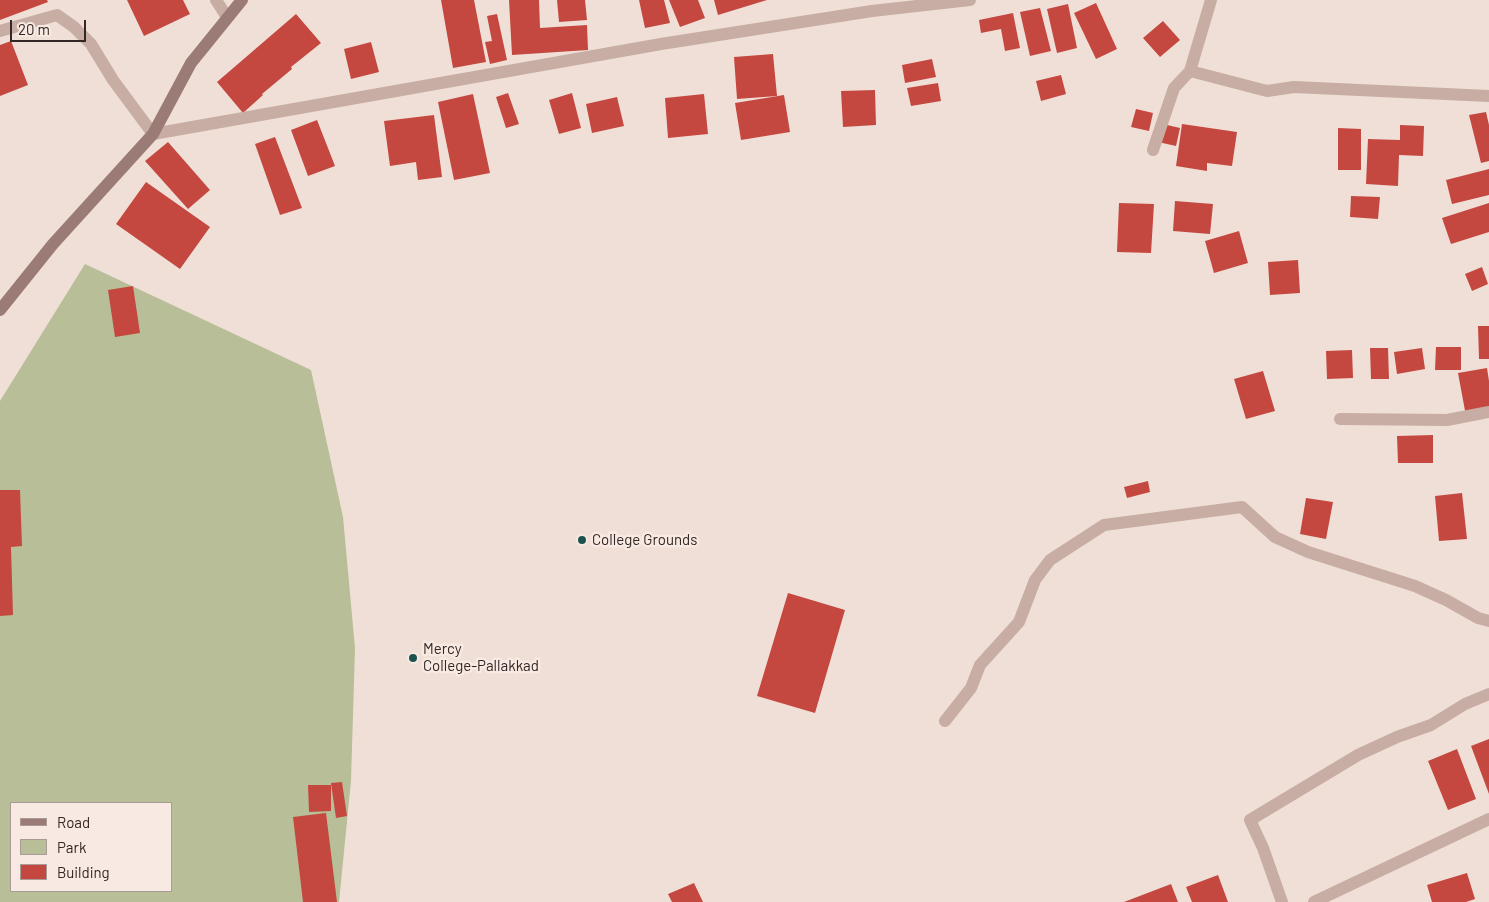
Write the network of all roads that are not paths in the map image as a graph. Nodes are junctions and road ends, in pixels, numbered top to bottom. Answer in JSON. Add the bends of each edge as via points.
{"nodes":[{"id":1,"x":216,"y":0,"type":"edge"},
{"id":2,"x":242,"y":0,"type":"edge"},
{"id":3,"x":970,"y":0,"type":"edge"},
{"id":4,"x":1211,"y":0,"type":"edge"},
{"id":5,"x":228,"y":17,"type":"junction"},
{"id":6,"x":0,"y":30,"type":"edge"},
{"id":7,"x":1190,"y":71,"type":"junction"},
{"id":8,"x":1489,"y":96,"type":"edge"},
{"id":9,"x":153,"y":134,"type":"junction"},
{"id":10,"x":1153,"y":150,"type":"dead end"},
{"id":11,"x":0,"y":310,"type":"edge"},
{"id":12,"x":1489,"y":412,"type":"edge"},
{"id":13,"x":1340,"y":419,"type":"dead end"},
{"id":14,"x":1489,"y":621,"type":"edge"},
{"id":15,"x":1489,"y":694,"type":"edge"},
{"id":16,"x":945,"y":721,"type":"dead end"},
{"id":17,"x":1489,"y":819,"type":"edge"},
{"id":18,"x":1282,"y":902,"type":"edge"},
{"id":19,"x":1314,"y":902,"type":"edge"}],
"edges":[{"from":1,"to":5,"type":"street"},
{"from":2,"to":5,"type":"main road"},
{"from":3,"to":9,"type":"street","via":[[872,11],[661,44]]},
{"from":4,"to":7,"type":"street"},
{"from":5,"to":9,"type":"main road","via":[[191,63]]},
{"from":6,"to":9,"type":"street","via":[[57,15],[91,44]]},
{"from":7,"to":8,"type":"street","via":[[1268,91],[1294,87]]},
{"from":7,"to":10,"type":"street","via":[[1174,88]]},
{"from":9,"to":11,"type":"main road","via":[[53,244]]},
{"from":12,"to":13,"type":"street","via":[[1447,420]]},
{"from":14,"to":16,"type":"street","via":[[1415,586],[1308,552],[1275,537],[1242,507],[1104,525],[1050,560],[1035,580],[1019,622],[980,665],[971,688]]},
{"from":15,"to":18,"type":"street","via":[[1431,724],[1358,755],[1250,820]]},
{"from":17,"to":19,"type":"street"}]}
